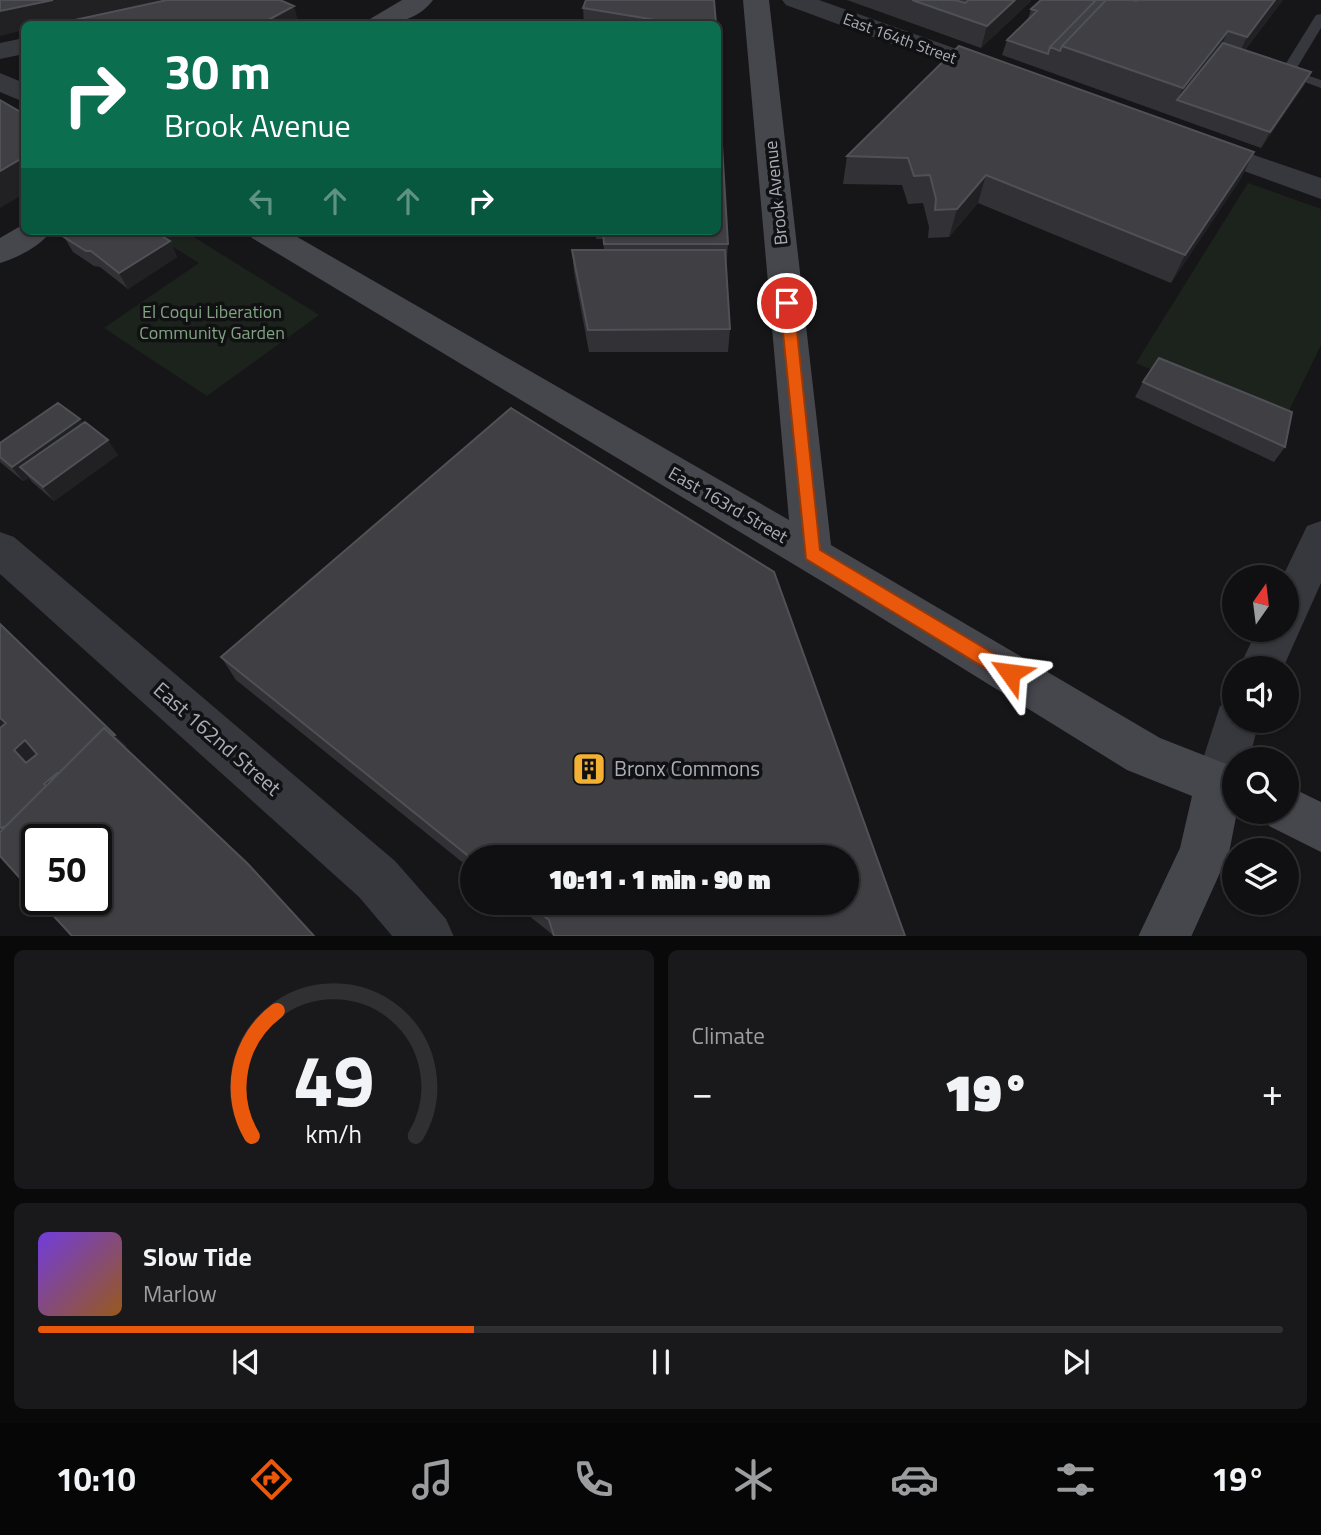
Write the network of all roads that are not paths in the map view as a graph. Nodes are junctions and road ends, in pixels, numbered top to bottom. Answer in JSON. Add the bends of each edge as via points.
{"nodes":[{"id":1,"x":419,"y":0,"type":"edge"},
{"id":2,"x":756,"y":0,"type":"edge"},
{"id":3,"x":795,"y":0,"type":"edge"},
{"id":4,"x":1321,"y":18,"type":"edge"},
{"id":5,"x":384,"y":21,"type":"edge"},
{"id":6,"x":21,"y":47,"type":"edge"},
{"id":7,"x":0,"y":51,"type":"edge"},
{"id":8,"x":1019,"y":80,"type":"edge"},
{"id":9,"x":0,"y":81,"type":"edge"},
{"id":10,"x":1321,"y":84,"type":"edge"},
{"id":11,"x":21,"y":92,"type":"edge"},
{"id":12,"x":1176,"y":137,"type":"edge"},
{"id":13,"x":1321,"y":189,"type":"edge"},
{"id":14,"x":28,"y":235,"type":"edge"},
{"id":15,"x":271,"y":235,"type":"edge"},
{"id":16,"x":0,"y":252,"type":"edge"},
{"id":17,"x":1321,"y":538,"type":"edge"},
{"id":18,"x":0,"y":549,"type":"edge"},
{"id":19,"x":812,"y":554,"type":"junction"},
{"id":20,"x":1299,"y":586,"type":"edge"},
{"id":21,"x":1222,"y":785,"type":"edge"},
{"id":22,"x":1222,"y":801,"type":"edge"},
{"id":23,"x":1299,"y":816,"type":"edge"},
{"id":24,"x":1321,"y":828,"type":"edge"},
{"id":25,"x":428,"y":936,"type":"edge"},
{"id":26,"x":1164,"y":936,"type":"edge"}],
"edges":[{"from":1,"to":5,"type":"main road"},
{"from":2,"to":19,"type":"main road","name":"Brook Avenue"},
{"from":3,"to":8,"type":"street","name":"East 164th Street"},
{"from":4,"to":10,"type":"lane","via":[[1287,73]]},
{"from":6,"to":7,"type":"street"},
{"from":9,"to":11,"type":"street"},
{"from":12,"to":13,"type":"street"},
{"from":14,"to":16,"type":"main road"},
{"from":15,"to":19,"type":"main road","name":"East 163rd Street"},
{"from":17,"to":20,"type":"street"},
{"from":18,"to":25,"type":"street","name":"East 162nd Street","via":[[377,879]]},
{"from":19,"to":21,"type":"main road","name":"East 163rd Street","via":[[1144,754]]},
{"from":22,"to":26,"type":"main road","via":[[1204,853]]},
{"from":23,"to":24,"type":"main road"}]}
